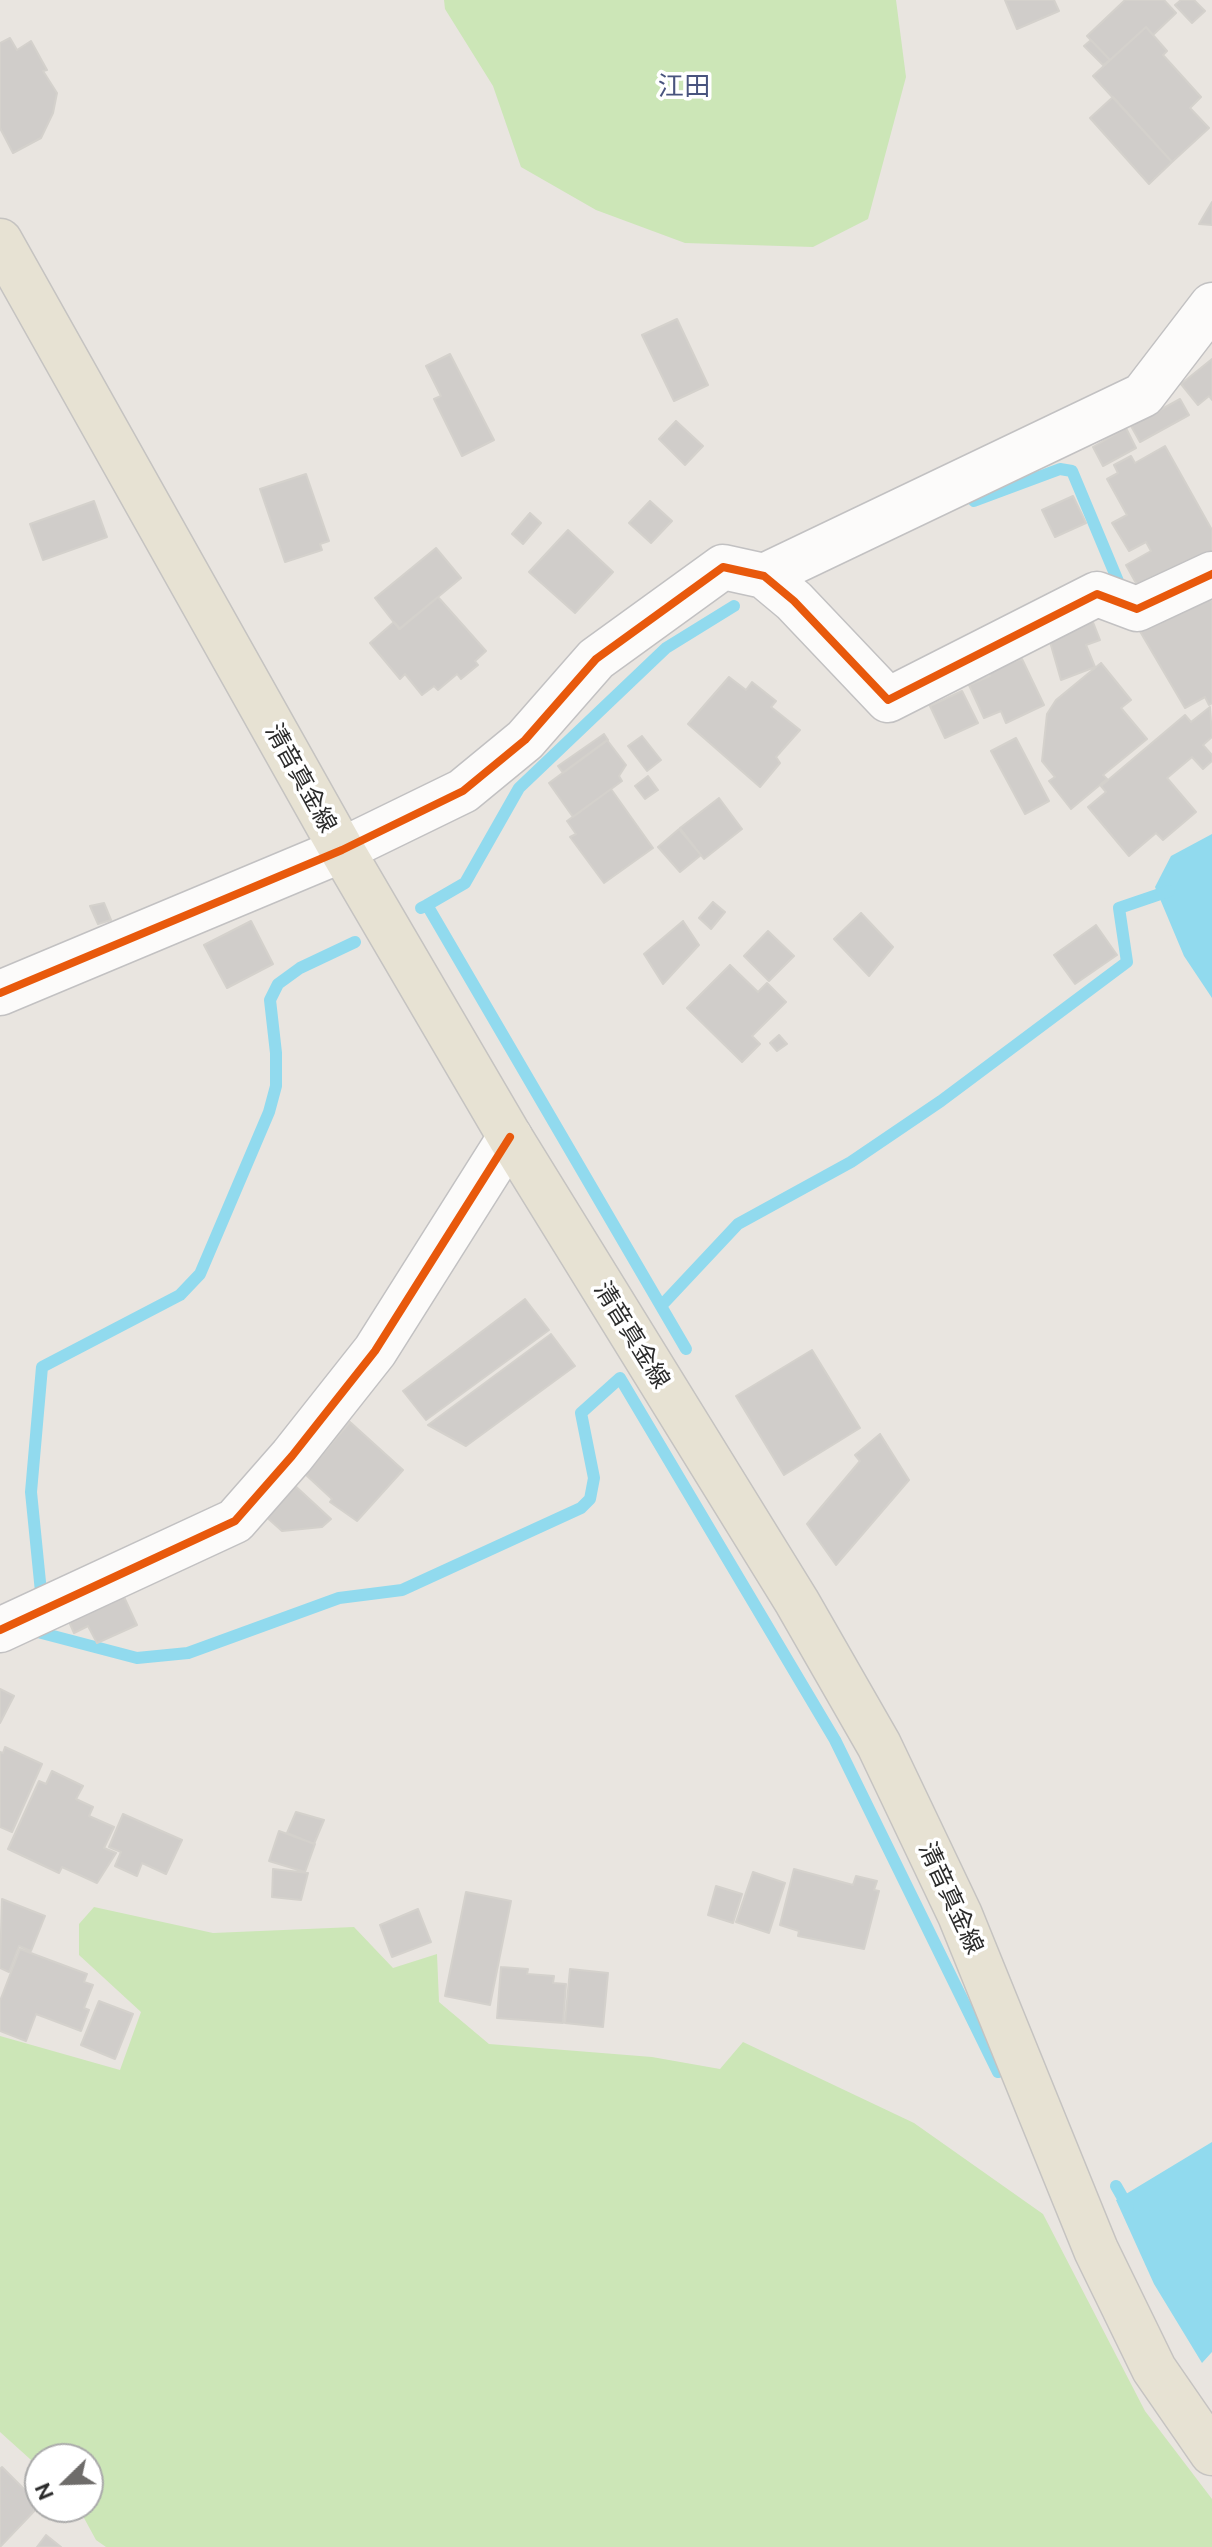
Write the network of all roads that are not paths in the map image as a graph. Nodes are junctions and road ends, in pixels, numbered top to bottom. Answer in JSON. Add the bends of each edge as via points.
{"nodes":[{"id":1,"x":0,"y":241,"type":"edge"},
{"id":2,"x":1212,"y":305,"type":"edge"},
{"id":3,"x":1212,"y":574,"type":"edge"},
{"id":4,"x":764,"y":576,"type":"junction"},
{"id":5,"x":342,"y":850,"type":"junction"},
{"id":6,"x":0,"y":993,"type":"edge"},
{"id":7,"x":510,"y":1137,"type":"junction"},
{"id":8,"x":0,"y":1630,"type":"edge"},
{"id":9,"x":1212,"y":2453,"type":"edge"}],
"edges":[{"from":1,"to":5,"type":"main road","name":"清音真金線"},
{"from":2,"to":4,"type":"street","via":[[1143,395]]},
{"from":3,"to":4,"type":"street","via":[[1137,609],[1097,594],[888,700]]},
{"from":4,"to":5,"type":"street","via":[[723,567],[596,659],[525,740],[463,791]]},
{"from":5,"to":6,"type":"street"},
{"from":5,"to":7,"type":"main road","name":"清音真金線"},
{"from":7,"to":8,"type":"street","via":[[375,1351],[235,1521]]},
{"from":7,"to":9,"type":"main road","name":"清音真金線","via":[[797,1602],[879,1745],[960,1915],[1096,2250],[1154,2369]]}]}
